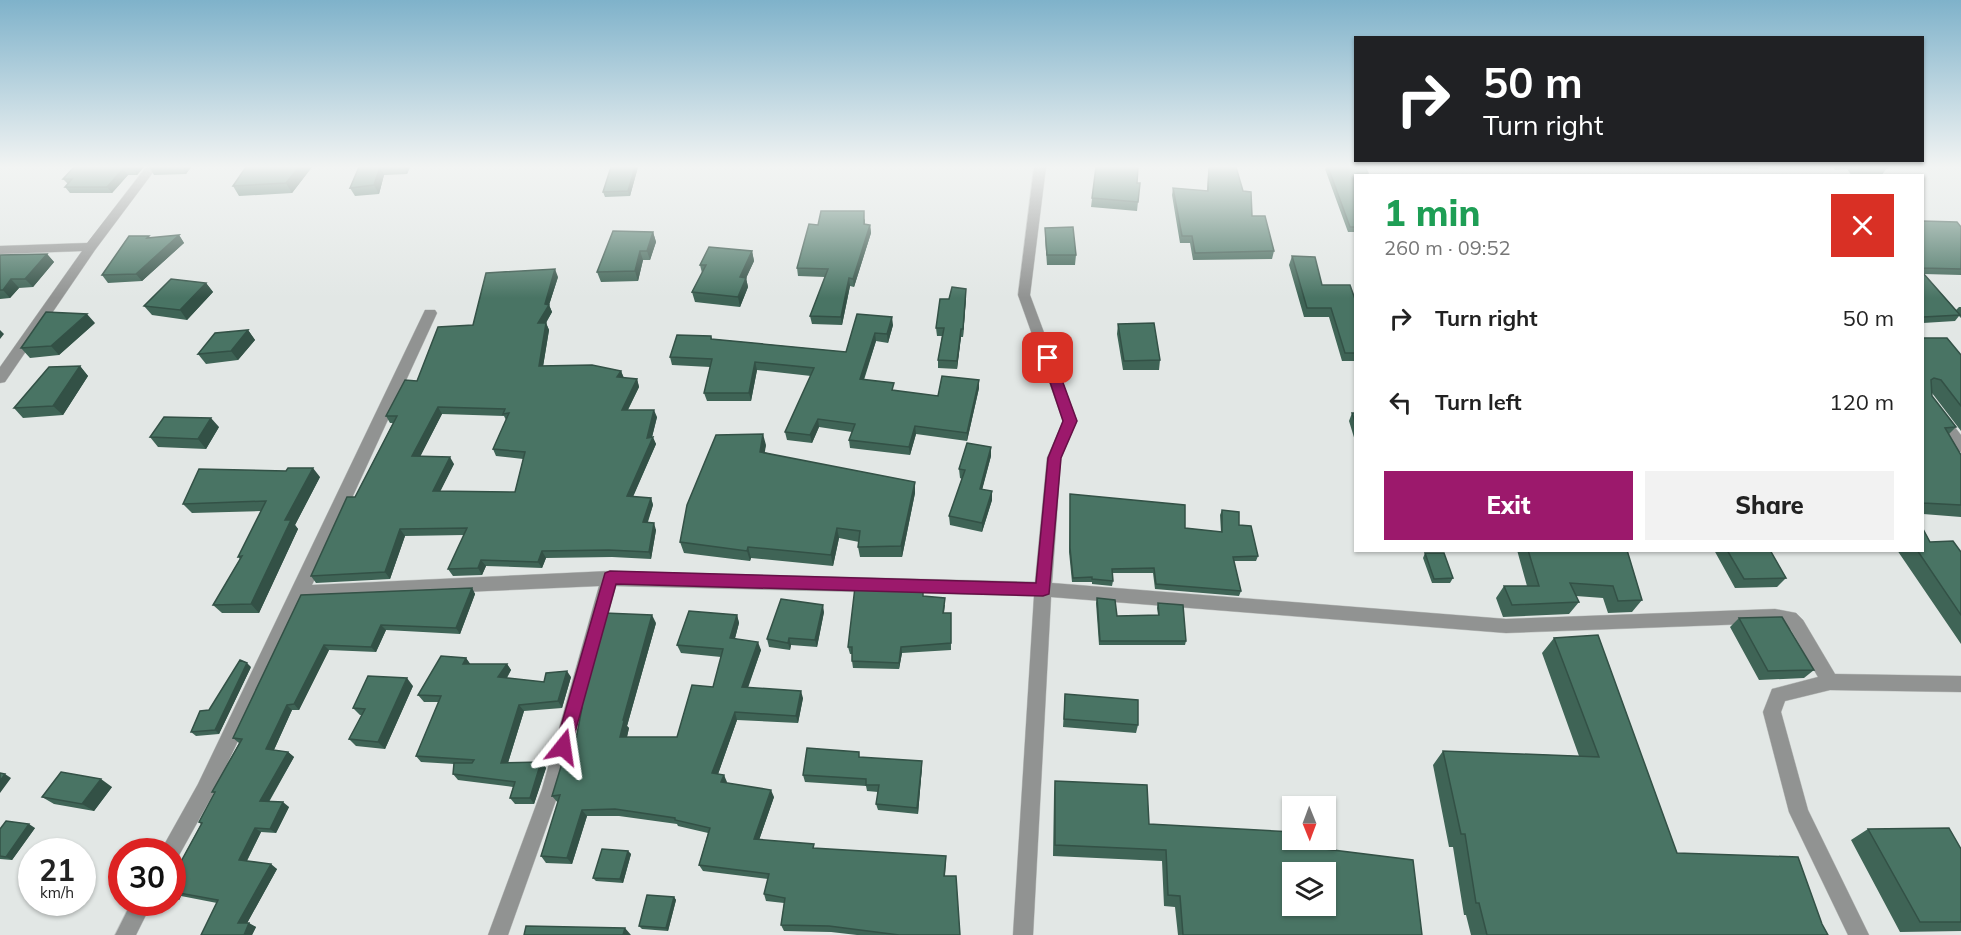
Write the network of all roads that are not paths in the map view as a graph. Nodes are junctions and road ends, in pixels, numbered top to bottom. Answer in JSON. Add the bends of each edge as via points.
{"nodes":[{"id":1,"x":119,"y":211,"type":"edge"},
{"id":2,"x":1035,"y":211,"type":"edge"},
{"id":3,"x":91,"y":247,"type":"junction"},
{"id":4,"x":0,"y":250,"type":"edge"},
{"id":5,"x":430,"y":313,"type":"dead end"},
{"id":6,"x":0,"y":378,"type":"edge"},
{"id":7,"x":1924,"y":397,"type":"edge"},
{"id":8,"x":1961,"y":446,"type":"edge"},
{"id":9,"x":610,"y":578,"type":"junction"},
{"id":10,"x":1043,"y":590,"type":"junction"},
{"id":11,"x":300,"y":592,"type":"junction"},
{"id":12,"x":1830,"y":682,"type":"junction"},
{"id":13,"x":1961,"y":684,"type":"edge"},
{"id":14,"x":179,"y":838,"type":"edge"},
{"id":15,"x":135,"y":916,"type":"edge"},
{"id":16,"x":125,"y":935,"type":"edge"},
{"id":17,"x":498,"y":935,"type":"edge"},
{"id":18,"x":1023,"y":935,"type":"edge"},
{"id":19,"x":1859,"y":935,"type":"edge"}],
"edges":[{"from":1,"to":3,"type":"street"},
{"from":2,"to":10,"type":"street","via":[[1024,295],[1070,421],[1054,458]]},
{"from":3,"to":4,"type":"street"},
{"from":3,"to":6,"type":"street"},
{"from":5,"to":11,"type":"street"},
{"from":7,"to":8,"type":"street"},
{"from":9,"to":10,"type":"street"},
{"from":9,"to":11,"type":"street"},
{"from":9,"to":17,"type":"street","via":[[551,789]]},
{"from":10,"to":12,"type":"street","via":[[1506,626],[1774,616],[1790,618],[1797,625]]},
{"from":10,"to":18,"type":"street"},
{"from":11,"to":14,"type":"street"},
{"from":12,"to":13,"type":"street"},
{"from":12,"to":19,"type":"street","via":[[1778,695],[1772,712],[1800,812]]},
{"from":15,"to":16,"type":"street"}]}
